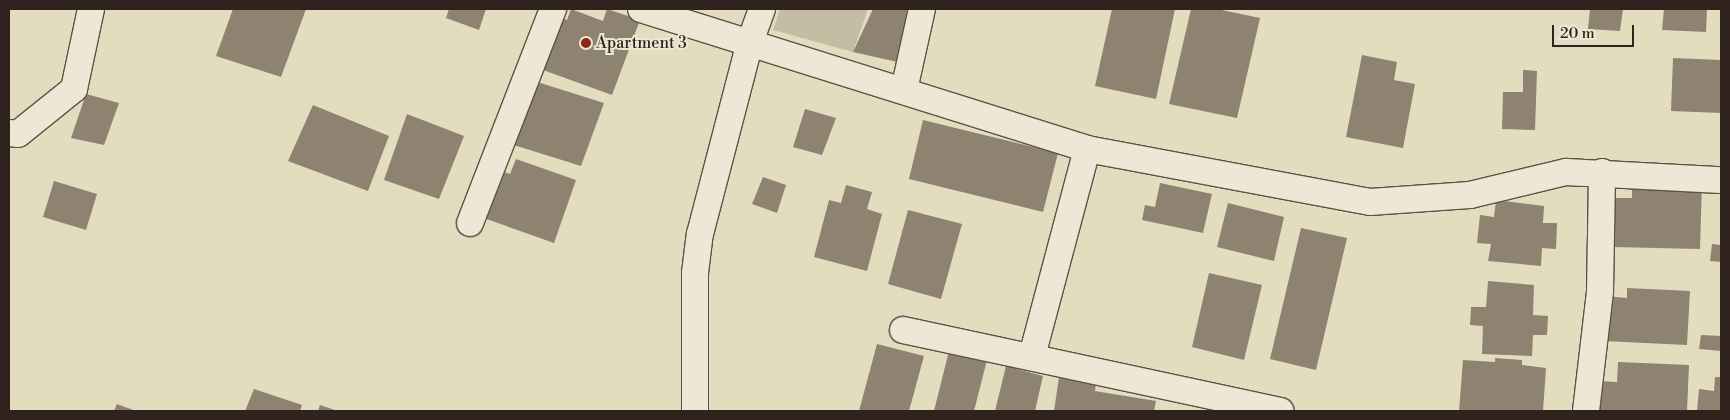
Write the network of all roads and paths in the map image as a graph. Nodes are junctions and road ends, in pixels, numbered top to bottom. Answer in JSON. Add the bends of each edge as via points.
{"nodes":[{"id":1,"x":91,"y":9,"type":"edge"},
{"id":2,"x":553,"y":9,"type":"edge"},
{"id":3,"x":641,"y":9,"type":"edge"},
{"id":4,"x":762,"y":9,"type":"edge"},
{"id":5,"x":922,"y":9,"type":"edge"},
{"id":6,"x":750,"y":42,"type":"junction"},
{"id":7,"x":904,"y":90,"type":"junction"},
{"id":8,"x":9,"y":133,"type":"edge"},
{"id":9,"x":1087,"y":149,"type":"junction"},
{"id":10,"x":1602,"y":172,"type":"junction"},
{"id":11,"x":1721,"y":180,"type":"edge"},
{"id":12,"x":470,"y":223,"type":"dead end"},
{"id":13,"x":903,"y":330,"type":"dead end"},
{"id":14,"x":1032,"y":356,"type":"junction"},
{"id":15,"x":695,"y":411,"type":"edge"},
{"id":16,"x":1280,"y":411,"type":"edge"},
{"id":17,"x":1586,"y":411,"type":"edge"}],
"edges":[{"from":1,"to":8,"type":"street","via":[[74,89],[18,134]]},
{"from":2,"to":12,"type":"street"},
{"from":3,"to":6,"type":"street"},
{"from":4,"to":6,"type":"street"},
{"from":5,"to":7,"type":"street"},
{"from":6,"to":7,"type":"street"},
{"from":6,"to":15,"type":"street","via":[[700,234],[695,273]]},
{"from":7,"to":9,"type":"street"},
{"from":9,"to":10,"type":"street","via":[[1370,202],[1470,195],[1566,172]]},
{"from":9,"to":14,"type":"street"},
{"from":10,"to":11,"type":"street"},
{"from":10,"to":17,"type":"street","via":[[1600,291]]},
{"from":13,"to":14,"type":"street"},
{"from":14,"to":16,"type":"street"}]}
